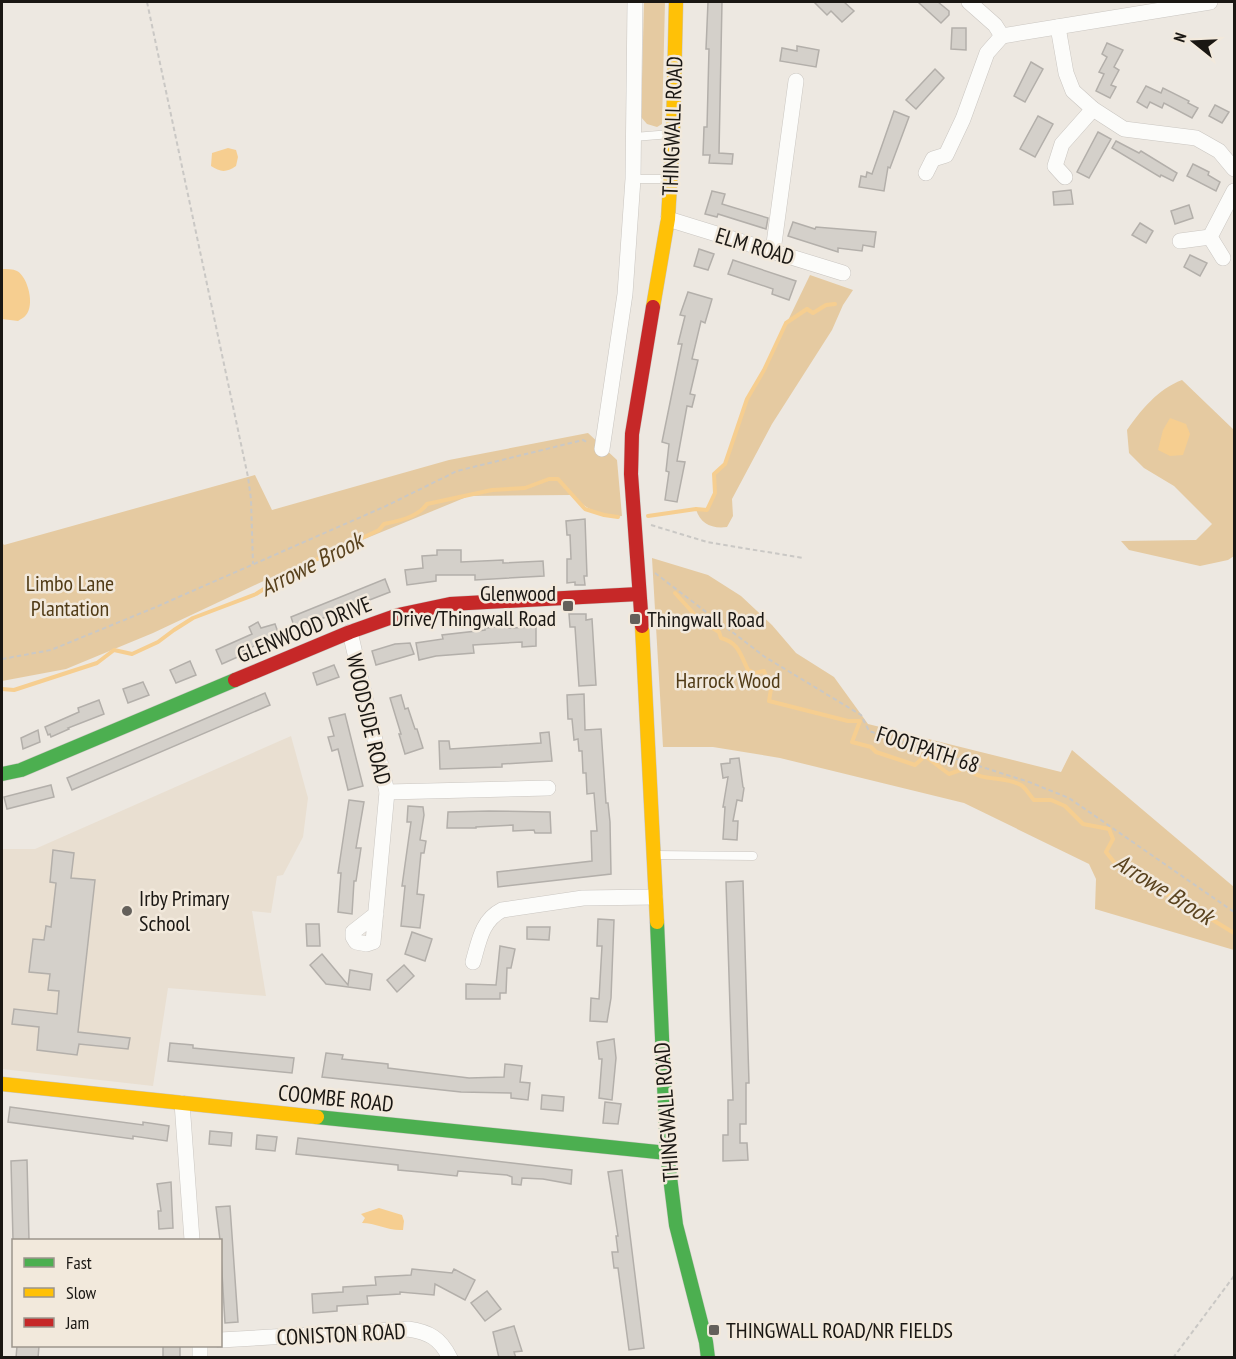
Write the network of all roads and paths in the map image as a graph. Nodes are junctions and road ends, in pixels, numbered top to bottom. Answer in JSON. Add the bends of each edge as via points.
{"nodes":[{"id":1,"x":147,"y":2,"type":"edge"},
{"id":2,"x":635,"y":2,"type":"edge"},
{"id":3,"x":676,"y":2,"type":"edge"},
{"id":4,"x":969,"y":2,"type":"edge"},
{"id":5,"x":1210,"y":2,"type":"edge"},
{"id":6,"x":1058,"y":27,"type":"junction"},
{"id":7,"x":1002,"y":36,"type":"junction"},
{"id":8,"x":796,"y":81,"type":"dead end"},
{"id":9,"x":1093,"y":109,"type":"junction"},
{"id":10,"x":673,"y":134,"type":"junction"},
{"id":11,"x":634,"y":137,"type":"junction"},
{"id":12,"x":1054,"y":170,"type":"dead end"},
{"id":13,"x":1234,"y":170,"type":"edge"},
{"id":14,"x":926,"y":173,"type":"dead end"},
{"id":15,"x":633,"y":179,"type":"junction"},
{"id":16,"x":671,"y":179,"type":"junction"},
{"id":17,"x":1234,"y":191,"type":"edge"},
{"id":18,"x":668,"y":219,"type":"junction"},
{"id":19,"x":1210,"y":237,"type":"junction"},
{"id":20,"x":1180,"y":241,"type":"dead end"},
{"id":21,"x":773,"y":251,"type":"junction"},
{"id":22,"x":1223,"y":258,"type":"dead end"},
{"id":23,"x":843,"y":273,"type":"dead end"},
{"id":24,"x":603,"y":449,"type":"joint"},
{"id":25,"x":634,"y":519,"type":"junction"},
{"id":26,"x":803,"y":558,"type":"dead end"},
{"id":27,"x":637,"y":563,"type":"junction"},
{"id":28,"x":253,"y":564,"type":"junction"},
{"id":29,"x":639,"y":594,"type":"junction"},
{"id":30,"x":350,"y":632,"type":"junction"},
{"id":31,"x":2,"y":659,"type":"edge"},
{"id":32,"x":2,"y":774,"type":"edge"},
{"id":33,"x":548,"y":788,"type":"dead end"},
{"id":34,"x":387,"y":792,"type":"junction"},
{"id":35,"x":654,"y":855,"type":"junction"},
{"id":36,"x":753,"y":856,"type":"dead end"},
{"id":37,"x":655,"y":897,"type":"junction"},
{"id":38,"x":1234,"y":912,"type":"edge"},
{"id":39,"x":376,"y":914,"type":"dead end"},
{"id":40,"x":473,"y":962,"type":"dead end"},
{"id":41,"x":2,"y":1084,"type":"edge"},
{"id":42,"x":182,"y":1103,"type":"junction"},
{"id":43,"x":667,"y":1153,"type":"junction"},
{"id":44,"x":192,"y":1239,"type":"edge"},
{"id":45,"x":1234,"y":1276,"type":"edge"},
{"id":46,"x":222,"y":1340,"type":"edge"},
{"id":47,"x":450,"y":1358,"type":"edge"},
{"id":48,"x":708,"y":1358,"type":"edge"},
{"id":49,"x":1173,"y":1358,"type":"edge"}],
"edges":[{"from":1,"to":28,"type":"path","via":[[248,477]]},
{"from":2,"to":11,"type":"street","name":"THINGWALL ROAD"},
{"from":3,"to":10,"type":"street","name":"THINGWALL ROAD"},
{"from":4,"to":7,"type":"street"},
{"from":5,"to":6,"type":"street"},
{"from":6,"to":7,"type":"street"},
{"from":6,"to":9,"type":"street","via":[[1073,91]]},
{"from":7,"to":14,"type":"street","via":[[987,52],[946,155],[933,159]]},
{"from":8,"to":21,"type":"street"},
{"from":9,"to":12,"type":"street","via":[[1062,144]]},
{"from":9,"to":13,"type":"street","via":[[1124,129],[1196,138],[1219,152]]},
{"from":10,"to":11,"type":"lane"},
{"from":10,"to":16,"type":"street","name":"THINGWALL ROAD"},
{"from":11,"to":15,"type":"street","name":"THINGWALL ROAD"},
{"from":15,"to":16,"type":"lane"},
{"from":15,"to":24,"type":"street","name":"THINGWALL ROAD","via":[[625,294]]},
{"from":16,"to":18,"type":"street","name":"THINGWALL ROAD"},
{"from":17,"to":19,"type":"street"},
{"from":18,"to":21,"type":"street","name":"ELM ROAD"},
{"from":18,"to":25,"type":"street","name":"THINGWALL ROAD","via":[[632,434]]},
{"from":19,"to":20,"type":"street"},
{"from":19,"to":22,"type":"street"},
{"from":21,"to":23,"type":"street","name":"ELM ROAD"},
{"from":24,"to":28,"type":"path","via":[[583,440],[457,471]]},
{"from":25,"to":26,"type":"path","via":[[707,542]]},
{"from":25,"to":27,"type":"street","name":"THINGWALL ROAD"},
{"from":27,"to":29,"type":"street","name":"THINGWALL ROAD"},
{"from":27,"to":38,"type":"path","name":"FOOTPATH 68","via":[[765,657],[861,715],[869,731],[1069,798]]},
{"from":28,"to":31,"type":"path","via":[[51,650]]},
{"from":29,"to":30,"type":"street","name":"GLENWOOD DRIVE","via":[[450,604],[398,615]]},
{"from":29,"to":35,"type":"street","name":"THINGWALL ROAD"},
{"from":30,"to":32,"type":"street","name":"GLENWOOD DRIVE","via":[[21,771]]},
{"from":30,"to":34,"type":"street","name":"WOODSIDE ROAD"},
{"from":33,"to":34,"type":"street"},
{"from":34,"to":39,"type":"street","name":"WOODSIDE ROAD"},
{"from":35,"to":36,"type":"lane"},
{"from":35,"to":37,"type":"street","name":"THINGWALL ROAD"},
{"from":37,"to":40,"type":"street","via":[[583,898],[502,910],[485,924]]},
{"from":37,"to":43,"type":"street","name":"THINGWALL ROAD"},
{"from":41,"to":42,"type":"street","name":"COOMBE ROAD"},
{"from":42,"to":43,"type":"street","name":"COOMBE ROAD"},
{"from":42,"to":44,"type":"street"},
{"from":43,"to":48,"type":"street","name":"THINGWALL ROAD","via":[[676,1225]]},
{"from":45,"to":49,"type":"path"},
{"from":46,"to":47,"type":"street","name":"CONISTON ROAD","via":[[408,1329],[440,1340]]}]}
